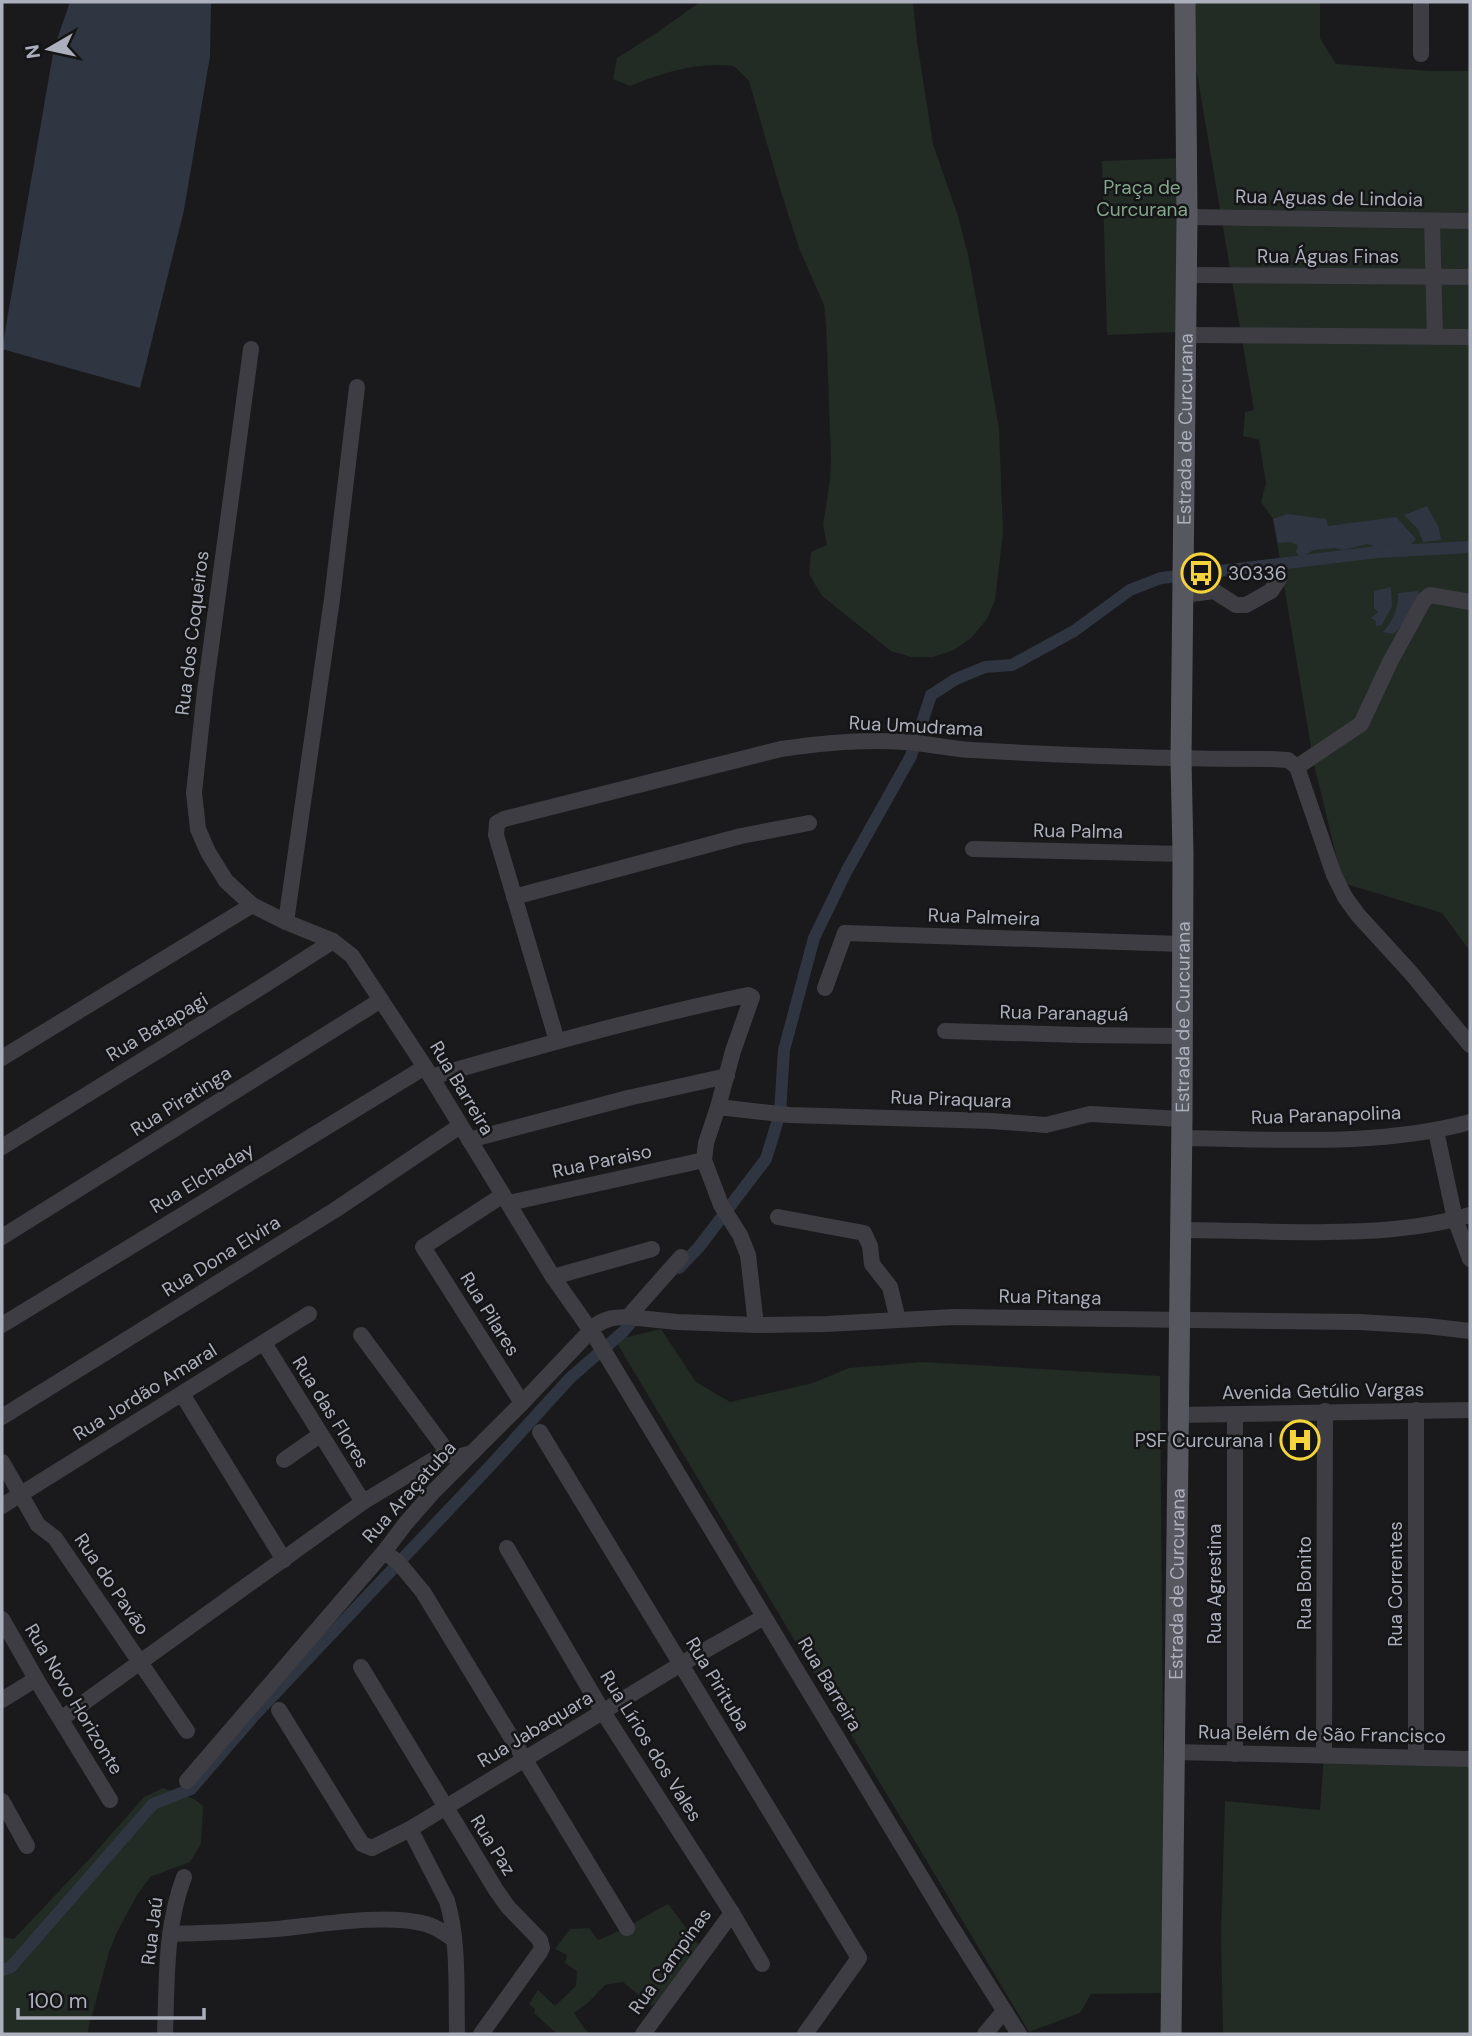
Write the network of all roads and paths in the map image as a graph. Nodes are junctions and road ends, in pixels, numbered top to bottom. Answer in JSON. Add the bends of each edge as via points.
{"nodes":[{"id":1,"x":1185,"y":2,"type":"edge"},
{"id":2,"x":1421,"y":2,"type":"edge"},
{"id":3,"x":1421,"y":54,"type":"dead end"},
{"id":4,"x":1187,"y":217,"type":"junction"},
{"id":5,"x":1432,"y":221,"type":"junction"},
{"id":6,"x":1470,"y":221,"type":"edge"},
{"id":7,"x":1186,"y":275,"type":"junction"},
{"id":8,"x":1434,"y":277,"type":"junction"},
{"id":9,"x":1470,"y":277,"type":"edge"},
{"id":10,"x":1186,"y":335,"type":"junction"},
{"id":11,"x":1435,"y":337,"type":"junction"},
{"id":12,"x":1470,"y":337,"type":"edge"},
{"id":13,"x":251,"y":349,"type":"dead end"},
{"id":14,"x":357,"y":387,"type":"dead end"},
{"id":15,"x":1279,"y":579,"type":"dead end"},
{"id":16,"x":1184,"y":591,"type":"junction"},
{"id":17,"x":1470,"y":602,"type":"edge"},
{"id":18,"x":1181,"y":759,"type":"junction"},
{"id":19,"x":1297,"y":767,"type":"junction"},
{"id":20,"x":809,"y":823,"type":"dead end"},
{"id":21,"x":973,"y":849,"type":"dead end"},
{"id":22,"x":1183,"y":854,"type":"junction"},
{"id":23,"x":514,"y":897,"type":"junction"},
{"id":24,"x":252,"y":905,"type":"junction"},
{"id":25,"x":286,"y":922,"type":"junction"},
{"id":26,"x":333,"y":941,"type":"junction"},
{"id":27,"x":1181,"y":944,"type":"junction"},
{"id":28,"x":825,"y":988,"type":"dead end"},
{"id":29,"x":381,"y":1000,"type":"junction"},
{"id":30,"x":945,"y":1031,"type":"dead end"},
{"id":31,"x":1181,"y":1036,"type":"junction"},
{"id":32,"x":557,"y":1041,"type":"junction"},
{"id":33,"x":1470,"y":1045,"type":"edge"},
{"id":34,"x":2,"y":1058,"type":"edge"},
{"id":35,"x":428,"y":1072,"type":"junction"},
{"id":36,"x":727,"y":1076,"type":"junction"},
{"id":37,"x":718,"y":1107,"type":"junction"},
{"id":38,"x":1470,"y":1122,"type":"edge"},
{"id":39,"x":1181,"y":1128,"type":"junction"},
{"id":40,"x":1436,"y":1131,"type":"junction"},
{"id":41,"x":465,"y":1133,"type":"junction"},
{"id":42,"x":2,"y":1147,"type":"edge"},
{"id":43,"x":704,"y":1160,"type":"junction"},
{"id":44,"x":506,"y":1199,"type":"junction"},
{"id":45,"x":778,"y":1217,"type":"dead end"},
{"id":46,"x":1462,"y":1217,"type":"edge"},
{"id":47,"x":1180,"y":1230,"type":"junction"},
{"id":48,"x":2,"y":1237,"type":"edge"},
{"id":49,"x":652,"y":1249,"type":"dead end"},
{"id":50,"x":681,"y":1257,"type":"dead end"},
{"id":51,"x":1470,"y":1259,"type":"edge"},
{"id":52,"x":553,"y":1277,"type":"junction"},
{"id":53,"x":309,"y":1314,"type":"dead end"},
{"id":54,"x":628,"y":1317,"type":"junction"},
{"id":55,"x":898,"y":1320,"type":"junction"},
{"id":56,"x":1179,"y":1320,"type":"junction"},
{"id":57,"x":2,"y":1325,"type":"edge"},
{"id":58,"x":756,"y":1325,"type":"junction"},
{"id":59,"x":1470,"y":1331,"type":"edge"},
{"id":60,"x":361,"y":1335,"type":"dead end"},
{"id":61,"x":594,"y":1335,"type":"junction"},
{"id":62,"x":264,"y":1343,"type":"junction"},
{"id":63,"x":182,"y":1394,"type":"junction"},
{"id":64,"x":522,"y":1403,"type":"junction"},
{"id":65,"x":1416,"y":1410,"type":"junction"},
{"id":66,"x":1470,"y":1410,"type":"edge"},
{"id":67,"x":1325,"y":1411,"type":"junction"},
{"id":68,"x":1177,"y":1415,"type":"junction"},
{"id":69,"x":1235,"y":1415,"type":"junction"},
{"id":70,"x":2,"y":1417,"type":"edge"},
{"id":71,"x":540,"y":1432,"type":"dead end"},
{"id":72,"x":320,"y":1435,"type":"junction"},
{"id":73,"x":472,"y":1453,"type":"junction"},
{"id":74,"x":449,"y":1454,"type":"junction"},
{"id":75,"x":284,"y":1460,"type":"dead end"},
{"id":76,"x":2,"y":1462,"type":"edge"},
{"id":77,"x":21,"y":1493,"type":"junction"},
{"id":78,"x":363,"y":1502,"type":"junction"},
{"id":79,"x":2,"y":1506,"type":"edge"},
{"id":80,"x":507,"y":1548,"type":"dead end"},
{"id":81,"x":384,"y":1552,"type":"junction"},
{"id":82,"x":284,"y":1560,"type":"junction"},
{"id":83,"x":764,"y":1617,"type":"junction"},
{"id":84,"x":2,"y":1619,"type":"edge"},
{"id":85,"x":140,"y":1663,"type":"junction"},
{"id":86,"x":681,"y":1664,"type":"junction"},
{"id":87,"x":361,"y":1667,"type":"dead end"},
{"id":88,"x":36,"y":1679,"type":"junction"},
{"id":89,"x":2,"y":1700,"type":"edge"},
{"id":90,"x":279,"y":1710,"type":"dead end"},
{"id":91,"x":603,"y":1712,"type":"junction"},
{"id":92,"x":61,"y":1719,"type":"junction"},
{"id":93,"x":187,"y":1731,"type":"dead end"},
{"id":94,"x":1174,"y":1752,"type":"junction"},
{"id":95,"x":1235,"y":1754,"type":"junction"},
{"id":96,"x":1324,"y":1755,"type":"junction"},
{"id":97,"x":1416,"y":1757,"type":"junction"},
{"id":98,"x":526,"y":1759,"type":"junction"},
{"id":99,"x":1470,"y":1759,"type":"edge"},
{"id":100,"x":187,"y":1781,"type":"dead end"},
{"id":101,"x":110,"y":1800,"type":"dead end"},
{"id":102,"x":2,"y":1801,"type":"edge"},
{"id":103,"x":445,"y":1808,"type":"junction"},
{"id":104,"x":410,"y":1829,"type":"junction"},
{"id":105,"x":27,"y":1846,"type":"dead end"},
{"id":106,"x":184,"y":1877,"type":"dead end"},
{"id":107,"x":732,"y":1913,"type":"junction"},
{"id":108,"x":627,"y":1928,"type":"dead end"},
{"id":109,"x":170,"y":1934,"type":"junction"},
{"id":110,"x":453,"y":1940,"type":"junction"},
{"id":111,"x":762,"y":1964,"type":"dead end"},
{"id":112,"x":1004,"y":2011,"type":"junction"},
{"id":113,"x":165,"y":2034,"type":"edge"},
{"id":114,"x":457,"y":2034,"type":"edge"},
{"id":115,"x":481,"y":2034,"type":"edge"},
{"id":116,"x":643,"y":2034,"type":"edge"},
{"id":117,"x":805,"y":2034,"type":"edge"},
{"id":118,"x":985,"y":2034,"type":"edge"},
{"id":119,"x":1019,"y":2034,"type":"edge"},
{"id":120,"x":1171,"y":2034,"type":"edge"}],
"edges":[{"from":1,"to":4,"type":"main road","name":"Estrada de Curcurana"},
{"from":2,"to":3,"type":"street"},
{"from":4,"to":5,"type":"street","name":"Rua Aguas de Lindoia"},
{"from":4,"to":7,"type":"main road","name":"Estrada de Curcurana"},
{"from":5,"to":6,"type":"street","name":"Rua Aguas de Lindoia"},
{"from":5,"to":8,"type":"street"},
{"from":7,"to":8,"type":"street","name":"Rua Águas Finas"},
{"from":7,"to":10,"type":"main road","name":"Estrada de Curcurana"},
{"from":8,"to":9,"type":"street","name":"Rua Águas Finas"},
{"from":8,"to":11,"type":"street"},
{"from":10,"to":11,"type":"street"},
{"from":10,"to":16,"type":"main road","name":"Estrada de Curcurana"},
{"from":11,"to":12,"type":"street"},
{"from":13,"to":24,"type":"street","name":"Rua dos Coqueiros","via":[[194,793],[198,829],[208,852],[226,881]]},
{"from":14,"to":25,"type":"street"},
{"from":15,"to":16,"type":"street","via":[[1271,591],[1246,605],[1236,605],[1214,591]]},
{"from":16,"to":18,"type":"main road","name":"Estrada de Curcurana"},
{"from":17,"to":19,"type":"street","via":[[1430,595],[1424,600],[1361,724]]},
{"from":18,"to":19,"type":"street","name":"Rua Umudrama","via":[[1288,760]]},
{"from":18,"to":22,"type":"main road","name":"Estrada de Curcurana"},
{"from":18,"to":23,"type":"street","name":"Rua Umudrama","via":[[969,750],[905,742],[781,749],[504,818],[497,823],[496,835]]},
{"from":19,"to":33,"type":"street","via":[[1345,897]]},
{"from":20,"to":23,"type":"street","via":[[741,836]]},
{"from":21,"to":22,"type":"street","name":"Rua Palma"},
{"from":22,"to":27,"type":"main road","name":"Estrada de Curcurana"},
{"from":23,"to":32,"type":"street"},
{"from":24,"to":25,"type":"street","name":"Rua Barreira"},
{"from":24,"to":34,"type":"street"},
{"from":25,"to":26,"type":"street","name":"Rua Barreira"},
{"from":26,"to":29,"type":"street","name":"Rua Barreira","via":[[352,956]]},
{"from":26,"to":42,"type":"street","name":"Rua Batapagi"},
{"from":27,"to":28,"type":"street","name":"Rua Palmeira","via":[[845,933]]},
{"from":27,"to":31,"type":"main road","name":"Estrada de Curcurana"},
{"from":29,"to":35,"type":"street","name":"Rua Barreira"},
{"from":29,"to":48,"type":"street","name":"Rua Piratinga"},
{"from":30,"to":31,"type":"street","name":"Rua Paranaguá"},
{"from":31,"to":39,"type":"main road","name":"Estrada de Curcurana"},
{"from":32,"to":35,"type":"street","name":"Rua Elchaday"},
{"from":32,"to":36,"type":"street","name":"Rua Elchaday","via":[[748,995],[752,997]]},
{"from":35,"to":41,"type":"street","name":"Rua Barreira"},
{"from":35,"to":57,"type":"street","name":"Rua Elchaday"},
{"from":36,"to":37,"type":"street"},
{"from":36,"to":41,"type":"street","name":"Rua Dona Elvira"},
{"from":37,"to":39,"type":"street","name":"Rua Piraquara","via":[[789,1115],[1046,1125],[1090,1114]]},
{"from":37,"to":43,"type":"street"},
{"from":38,"to":40,"type":"street","name":"Rua Paranapolina"},
{"from":39,"to":40,"type":"street","name":"Rua Paranapolina","via":[[1331,1140]]},
{"from":39,"to":47,"type":"main road","name":"Estrada de Curcurana"},
{"from":40,"to":46,"type":"street"},
{"from":41,"to":44,"type":"street","name":"Rua Barreira"},
{"from":41,"to":70,"type":"street","name":"Rua Dona Elvira"},
{"from":43,"to":44,"type":"street","name":"Rua Paraiso"},
{"from":43,"to":58,"type":"street","via":[[748,1255]]},
{"from":44,"to":52,"type":"street","name":"Rua Barreira"},
{"from":44,"to":64,"type":"street","name":"Rua Pilares","via":[[423,1247]]},
{"from":45,"to":55,"type":"street","via":[[864,1233],[872,1264],[890,1287]]},
{"from":46,"to":47,"type":"street","via":[[1361,1231]]},
{"from":46,"to":51,"type":"street"},
{"from":47,"to":56,"type":"main road","name":"Estrada de Curcurana"},
{"from":49,"to":52,"type":"street"},
{"from":50,"to":54,"type":"street"},
{"from":52,"to":61,"type":"street","name":"Rua Barreira"},
{"from":53,"to":62,"type":"street","name":"Rua Jordão Amaral"},
{"from":54,"to":58,"type":"street","name":"Rua Pitanga"},
{"from":54,"to":61,"type":"street","name":"Rua Araçatuba","via":[[605,1319]]},
{"from":55,"to":56,"type":"street","name":"Rua Pitanga"},
{"from":55,"to":58,"type":"street","name":"Rua Pitanga"},
{"from":56,"to":59,"type":"street","name":"Rua Pitanga","via":[[1359,1322]]},
{"from":56,"to":68,"type":"main road","name":"Estrada de Curcurana"},
{"from":60,"to":74,"type":"street"},
{"from":61,"to":64,"type":"street","name":"Rua Araçatuba"},
{"from":61,"to":83,"type":"street","name":"Rua Barreira"},
{"from":62,"to":63,"type":"street","name":"Rua Jordão Amaral"},
{"from":62,"to":72,"type":"street","name":"Rua das Flores"},
{"from":63,"to":77,"type":"street","name":"Rua Jordão Amaral"},
{"from":63,"to":82,"type":"street"},
{"from":64,"to":73,"type":"street","name":"Rua Araçatuba"},
{"from":65,"to":66,"type":"street","name":"Avenida Getúlio Vargas"},
{"from":65,"to":67,"type":"street","name":"Avenida Getúlio Vargas"},
{"from":65,"to":97,"type":"street","name":"Rua Correntes"},
{"from":67,"to":69,"type":"street","name":"Avenida Getúlio Vargas"},
{"from":67,"to":96,"type":"street","name":"Rua Bonito"},
{"from":68,"to":69,"type":"street","name":"Avenida Getúlio Vargas"},
{"from":68,"to":94,"type":"main road","name":"Estrada de Curcurana"},
{"from":69,"to":95,"type":"street","name":"Rua Agrestina"},
{"from":71,"to":86,"type":"street","name":"Rua Pirituba"},
{"from":72,"to":75,"type":"street"},
{"from":72,"to":78,"type":"street","name":"Rua das Flores"},
{"from":73,"to":74,"type":"street"},
{"from":73,"to":81,"type":"street","name":"Rua Araçatuba"},
{"from":74,"to":78,"type":"street"},
{"from":76,"to":77,"type":"street","name":"Rua do Pavão"},
{"from":77,"to":79,"type":"street","name":"Rua Jordão Amaral"},
{"from":77,"to":85,"type":"street","name":"Rua do Pavão","via":[[38,1525],[55,1538]]},
{"from":78,"to":82,"type":"street"},
{"from":80,"to":91,"type":"street","name":"Rua Lírios dos Vales"},
{"from":81,"to":98,"type":"street","via":[[423,1592]]},
{"from":81,"to":100,"type":"street","name":"Rua Araçatuba"},
{"from":82,"to":85,"type":"street"},
{"from":83,"to":86,"type":"street","name":"Rua Jabaquara"},
{"from":83,"to":112,"type":"street","name":"Rua Barreira"},
{"from":84,"to":88,"type":"street","name":"Rua Novo Horizonte"},
{"from":85,"to":92,"type":"street"},
{"from":85,"to":93,"type":"street","name":"Rua do Pavão"},
{"from":86,"to":91,"type":"street","name":"Rua Jabaquara"},
{"from":86,"to":117,"type":"street","name":"Rua Pirituba","via":[[859,1958]]},
{"from":87,"to":103,"type":"street","name":"Rua Paz"},
{"from":88,"to":89,"type":"street"},
{"from":88,"to":92,"type":"street","name":"Rua Novo Horizonte"},
{"from":90,"to":104,"type":"street","name":"Rua Jabaquara","via":[[362,1844],[380,1846]]},
{"from":91,"to":98,"type":"street","name":"Rua Jabaquara"},
{"from":91,"to":107,"type":"street","name":"Rua Lírios dos Vales"},
{"from":92,"to":101,"type":"street","name":"Rua Novo Horizonte"},
{"from":94,"to":95,"type":"street","name":"Rua Belém de São Francisco"},
{"from":94,"to":120,"type":"main road","name":"Estrada de Curcurana"},
{"from":95,"to":96,"type":"street","name":"Rua Belém de São Francisco"},
{"from":96,"to":97,"type":"street","name":"Rua Belém de São Francisco"},
{"from":97,"to":99,"type":"street","name":"Rua Belém de São Francisco"},
{"from":98,"to":103,"type":"street","name":"Rua Jabaquara"},
{"from":98,"to":108,"type":"street"},
{"from":102,"to":105,"type":"street"},
{"from":103,"to":104,"type":"street","name":"Rua Jabaquara"},
{"from":103,"to":115,"type":"street","name":"Rua Paz","via":[[508,1907],[537,1936],[542,1948]]},
{"from":104,"to":110,"type":"street","via":[[447,1901]]},
{"from":106,"to":109,"type":"street","name":"Rua Jaú"},
{"from":107,"to":111,"type":"street","name":"Rua Lírios dos Vales"},
{"from":107,"to":116,"type":"street","name":"Rua Campinas"},
{"from":109,"to":110,"type":"street","via":[[386,1920],[426,1924]]},
{"from":109,"to":113,"type":"street","name":"Rua Jaú"},
{"from":110,"to":114,"type":"street"},
{"from":112,"to":118,"type":"street"},
{"from":112,"to":119,"type":"street","name":"Rua Barreira"}]}
